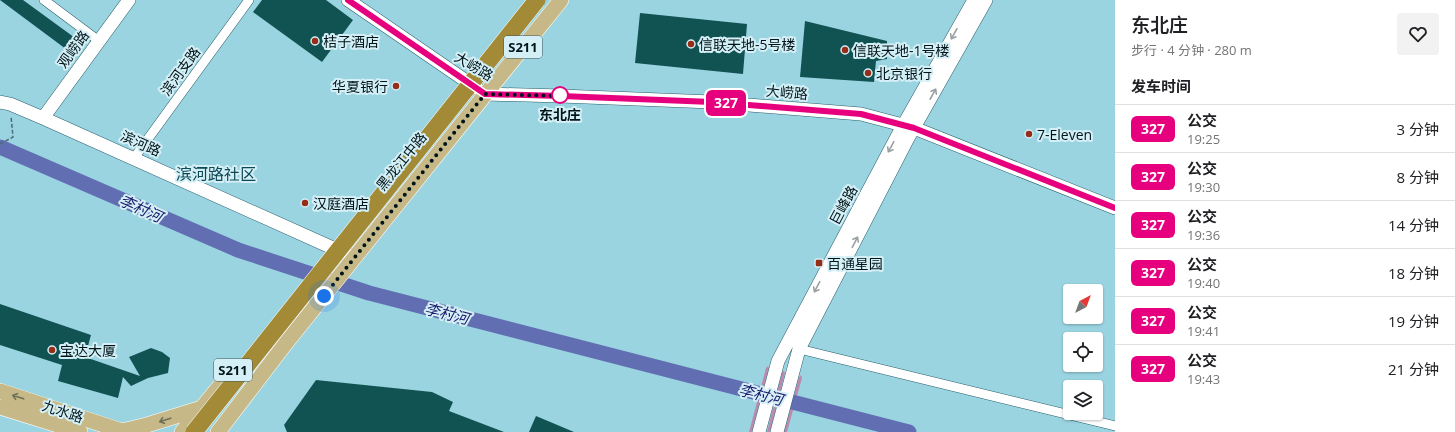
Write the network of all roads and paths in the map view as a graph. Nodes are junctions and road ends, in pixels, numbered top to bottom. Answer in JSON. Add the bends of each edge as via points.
{"nodes":[{"id":1,"x":44,"y":0,"type":"edge"},
{"id":2,"x":128,"y":0,"type":"edge"},
{"id":3,"x":249,"y":0,"type":"edge"},
{"id":4,"x":348,"y":0,"type":"edge"},
{"id":5,"x":528,"y":0,"type":"edge"},
{"id":6,"x":537,"y":0,"type":"edge"},
{"id":7,"x":550,"y":0,"type":"edge"},
{"id":8,"x":561,"y":0,"type":"edge"},
{"id":9,"x":974,"y":0,"type":"edge"},
{"id":10,"x":986,"y":0,"type":"edge"},
{"id":11,"x":99,"y":41,"type":"junction"},
{"id":12,"x":464,"y":81,"type":"junction"},
{"id":13,"x":485,"y":94,"type":"junction"},
{"id":14,"x":5,"y":103,"type":"edge"},
{"id":15,"x":43,"y":118,"type":"junction"},
{"id":16,"x":909,"y":126,"type":"junction"},
{"id":17,"x":0,"y":144,"type":"edge"},
{"id":18,"x":134,"y":158,"type":"junction"},
{"id":19,"x":1115,"y":208,"type":"edge"},
{"id":20,"x":332,"y":247,"type":"junction"},
{"id":21,"x":355,"y":258,"type":"junction"},
{"id":22,"x":799,"y":349,"type":"junction"},
{"id":23,"x":0,"y":391,"type":"edge"},
{"id":24,"x":0,"y":407,"type":"edge"},
{"id":25,"x":202,"y":408,"type":"junction"},
{"id":26,"x":229,"y":425,"type":"edge"},
{"id":27,"x":1115,"y":426,"type":"edge"},
{"id":28,"x":124,"y":431,"type":"edge"},
{"id":29,"x":80,"y":432,"type":"edge"},
{"id":30,"x":182,"y":432,"type":"edge"},
{"id":31,"x":194,"y":432,"type":"edge"},
{"id":32,"x":208,"y":432,"type":"edge"},
{"id":33,"x":218,"y":432,"type":"edge"},
{"id":34,"x":759,"y":432,"type":"edge"},
{"id":35,"x":777,"y":432,"type":"edge"}],
"edges":[{"from":1,"to":11,"type":"street"},
{"from":2,"to":11,"type":"street","name":"观崂路"},
{"from":3,"to":18,"type":"street","name":"滨河支路"},
{"from":4,"to":12,"type":"street","name":"大崂路"},
{"from":5,"to":12,"type":"main road","name":"黑龙江中路","number":"S211"},
{"from":6,"to":31,"type":"highway","name":"黑龙江中路","bridge":true},
{"from":7,"to":32,"type":"highway","name":"黑龙江中路"},
{"from":8,"to":13,"type":"main road","name":"黑龙江中路","number":"S211"},
{"from":9,"to":16,"type":"street","name":"巨峰路","one_way":true},
{"from":16,"to":10,"type":"street","name":"巨峰路","one_way":true},
{"from":11,"to":15,"type":"street","name":"观崂路"},
{"from":12,"to":13,"type":"street","name":"大崂路"},
{"from":12,"to":20,"type":"main road","name":"黑龙江中路","number":"S211"},
{"from":13,"to":16,"type":"street","name":"大崂路","via":[[712,102],[861,114]]},
{"from":13,"to":21,"type":"main road","name":"黑龙江中路","number":"S211"},
{"from":14,"to":15,"type":"street","name":"滨河路"},
{"from":14,"to":17,"type":"path","via":[[13,137]]},
{"from":15,"to":18,"type":"street","name":"滨河路"},
{"from":16,"to":19,"type":"street","name":"大崂路"},
{"from":22,"to":16,"type":"street","name":"巨峰路","one_way":true},
{"from":16,"to":34,"type":"street","name":"巨峰路","one_way":true,"via":[[778,361]]},
{"from":18,"to":20,"type":"street","name":"滨河路"},
{"from":20,"to":21,"type":"street","name":"滨河路"},
{"from":20,"to":25,"type":"main road","name":"黑龙江中路","number":"S211"},
{"from":21,"to":26,"type":"main road","name":"黑龙江中路","number":"S211","via":[[286,344]]},
{"from":22,"to":27,"type":"street"},
{"from":22,"to":35,"type":"street","name":"巨峰路"},
{"from":28,"to":23,"type":"main road","name":"九水路","one_way":true},
{"from":24,"to":29,"type":"main road","name":"九水路"},
{"from":25,"to":28,"type":"main road","one_way":true},
{"from":25,"to":30,"type":"main road","name":"黑龙江中路","number":"S211"},
{"from":26,"to":33,"type":"main road","name":"黑龙江中路","number":"S211"}]}
